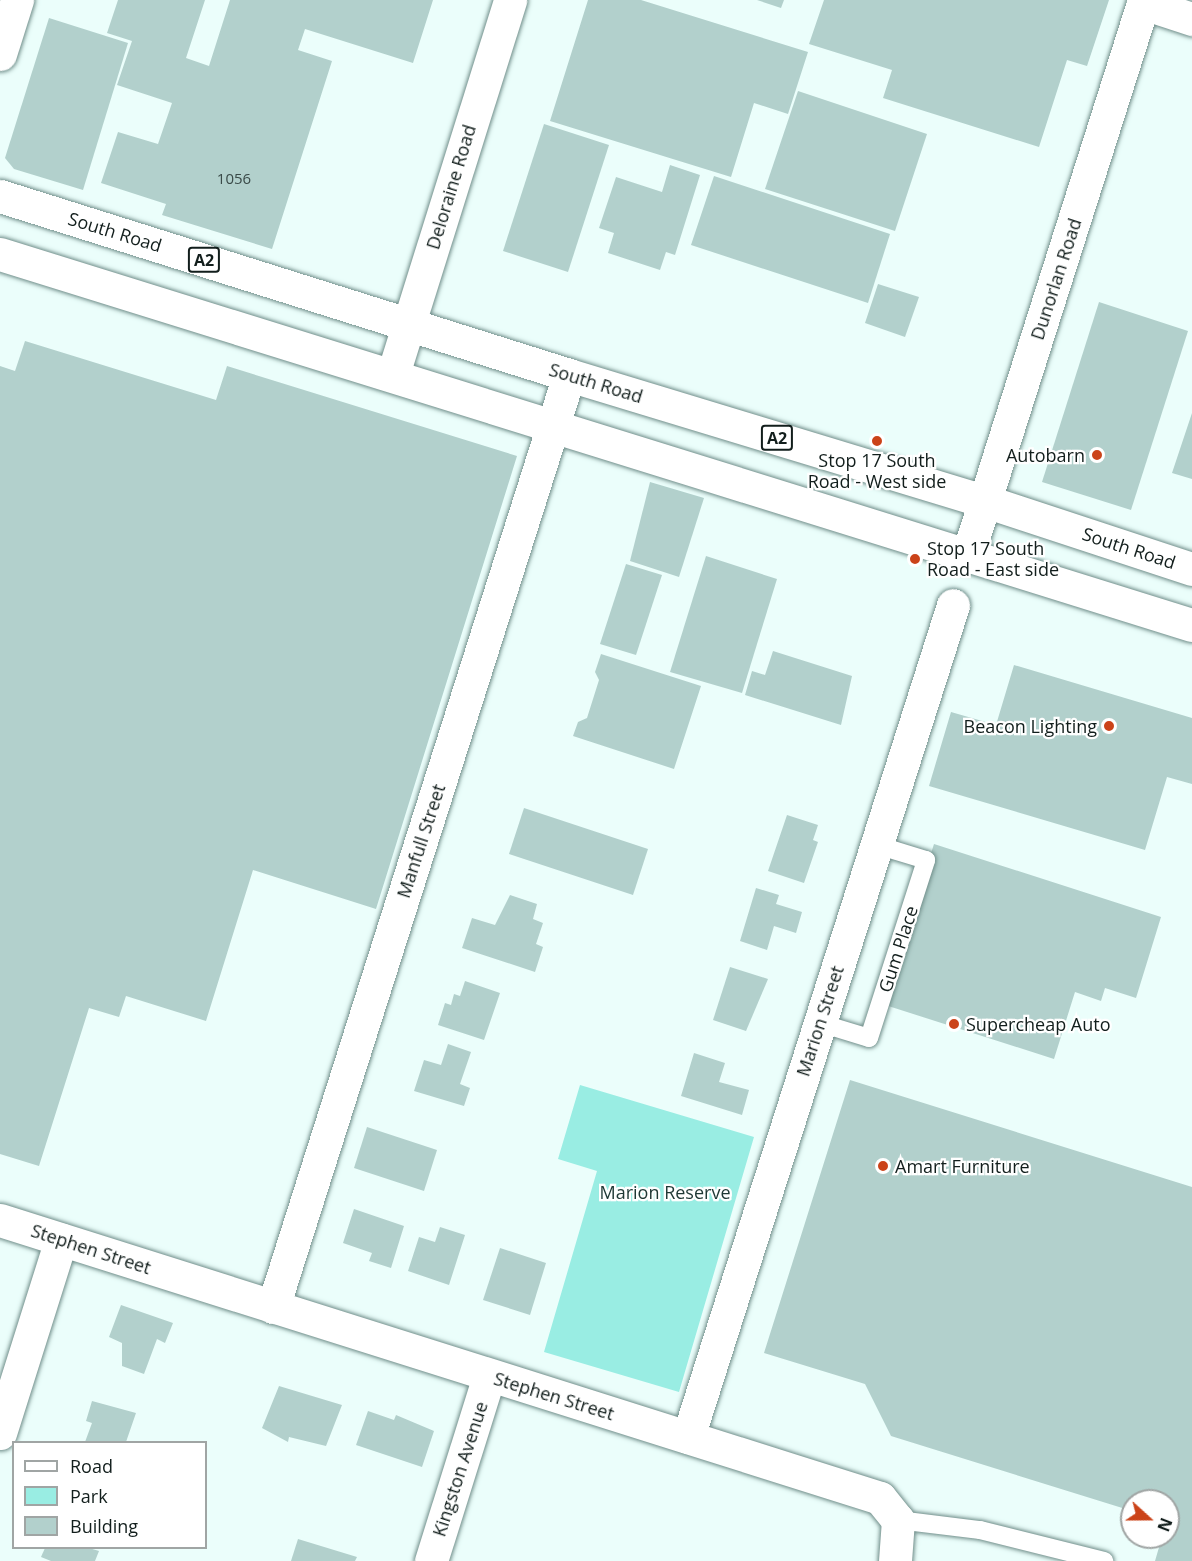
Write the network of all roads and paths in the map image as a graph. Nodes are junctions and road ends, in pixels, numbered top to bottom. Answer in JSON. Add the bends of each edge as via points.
{"nodes":[{"id":1,"x":17,"y":0,"type":"edge"},
{"id":2,"x":510,"y":0,"type":"edge"},
{"id":3,"x":1144,"y":2,"type":"edge"},
{"id":4,"x":1192,"y":19,"type":"edge"},
{"id":5,"x":0,"y":54,"type":"edge"},
{"id":6,"x":0,"y":196,"type":"edge"},
{"id":7,"x":0,"y":254,"type":"edge"},
{"id":8,"x":408,"y":324,"type":"junction"},
{"id":9,"x":393,"y":374,"type":"junction"},
{"id":10,"x":569,"y":375,"type":"junction"},
{"id":11,"x":554,"y":425,"type":"junction"},
{"id":12,"x":985,"y":501,"type":"junction"},
{"id":13,"x":967,"y":557,"type":"junction"},
{"id":14,"x":1192,"y":569,"type":"edge"},
{"id":15,"x":953,"y":605,"type":"dead end"},
{"id":16,"x":1192,"y":625,"type":"edge"},
{"id":17,"x":877,"y":844,"type":"junction"},
{"id":18,"x":820,"y":1023,"type":"junction"},
{"id":19,"x":0,"y":1220,"type":"edge"},
{"id":20,"x":61,"y":1239,"type":"junction"},
{"id":21,"x":273,"y":1307,"type":"junction"},
{"id":22,"x":489,"y":1376,"type":"junction"},
{"id":23,"x":0,"y":1433,"type":"edge"},
{"id":24,"x":688,"y":1437,"type":"junction"},
{"id":25,"x":898,"y":1520,"type":"junction"},
{"id":26,"x":431,"y":1561,"type":"edge"},
{"id":27,"x":895,"y":1561,"type":"edge"},
{"id":28,"x":1104,"y":1561,"type":"edge"}],
"edges":[{"from":1,"to":5,"type":"main road"},
{"from":2,"to":8,"type":"main road","name":"Deloraine Road"},
{"from":3,"to":4,"type":"main road"},
{"from":3,"to":12,"type":"main road","name":"Dunorlan Road"},
{"from":6,"to":8,"type":"main road","name":"South Road","number":"A2"},
{"from":7,"to":9,"type":"main road"},
{"from":8,"to":9,"type":"main road","name":"Deloraine Road"},
{"from":8,"to":10,"type":"main road","name":"South Road","number":"A2"},
{"from":9,"to":11,"type":"main road"},
{"from":10,"to":11,"type":"main road","name":"Manfull Street"},
{"from":10,"to":12,"type":"main road","name":"South Road","number":"A2"},
{"from":11,"to":13,"type":"main road"},
{"from":11,"to":21,"type":"main road","name":"Manfull Street"},
{"from":12,"to":13,"type":"main road","name":"Dunorlan Road"},
{"from":12,"to":14,"type":"main road","name":"South Road","number":"A2"},
{"from":13,"to":16,"type":"main road"},
{"from":15,"to":17,"type":"main road","name":"Marion Street"},
{"from":17,"to":18,"type":"main road","name":"Marion Street"},
{"from":17,"to":18,"type":"lane","name":"Gum Place","via":[[926,860],[873,1027],[869,1038]]},
{"from":18,"to":24,"type":"main road","name":"Marion Street"},
{"from":19,"to":20,"type":"main road","name":"Stephen Street"},
{"from":20,"to":21,"type":"main road","name":"Stephen Street"},
{"from":20,"to":23,"type":"main road"},
{"from":21,"to":22,"type":"main road","name":"Stephen Street"},
{"from":22,"to":24,"type":"main road","name":"Stephen Street"},
{"from":22,"to":26,"type":"main road","name":"Kingston Avenue"},
{"from":24,"to":25,"type":"main road","name":"Stephen Street","via":[[880,1498]]},
{"from":25,"to":27,"type":"main road"},
{"from":25,"to":28,"type":"lane","via":[[980,1530]]}]}
